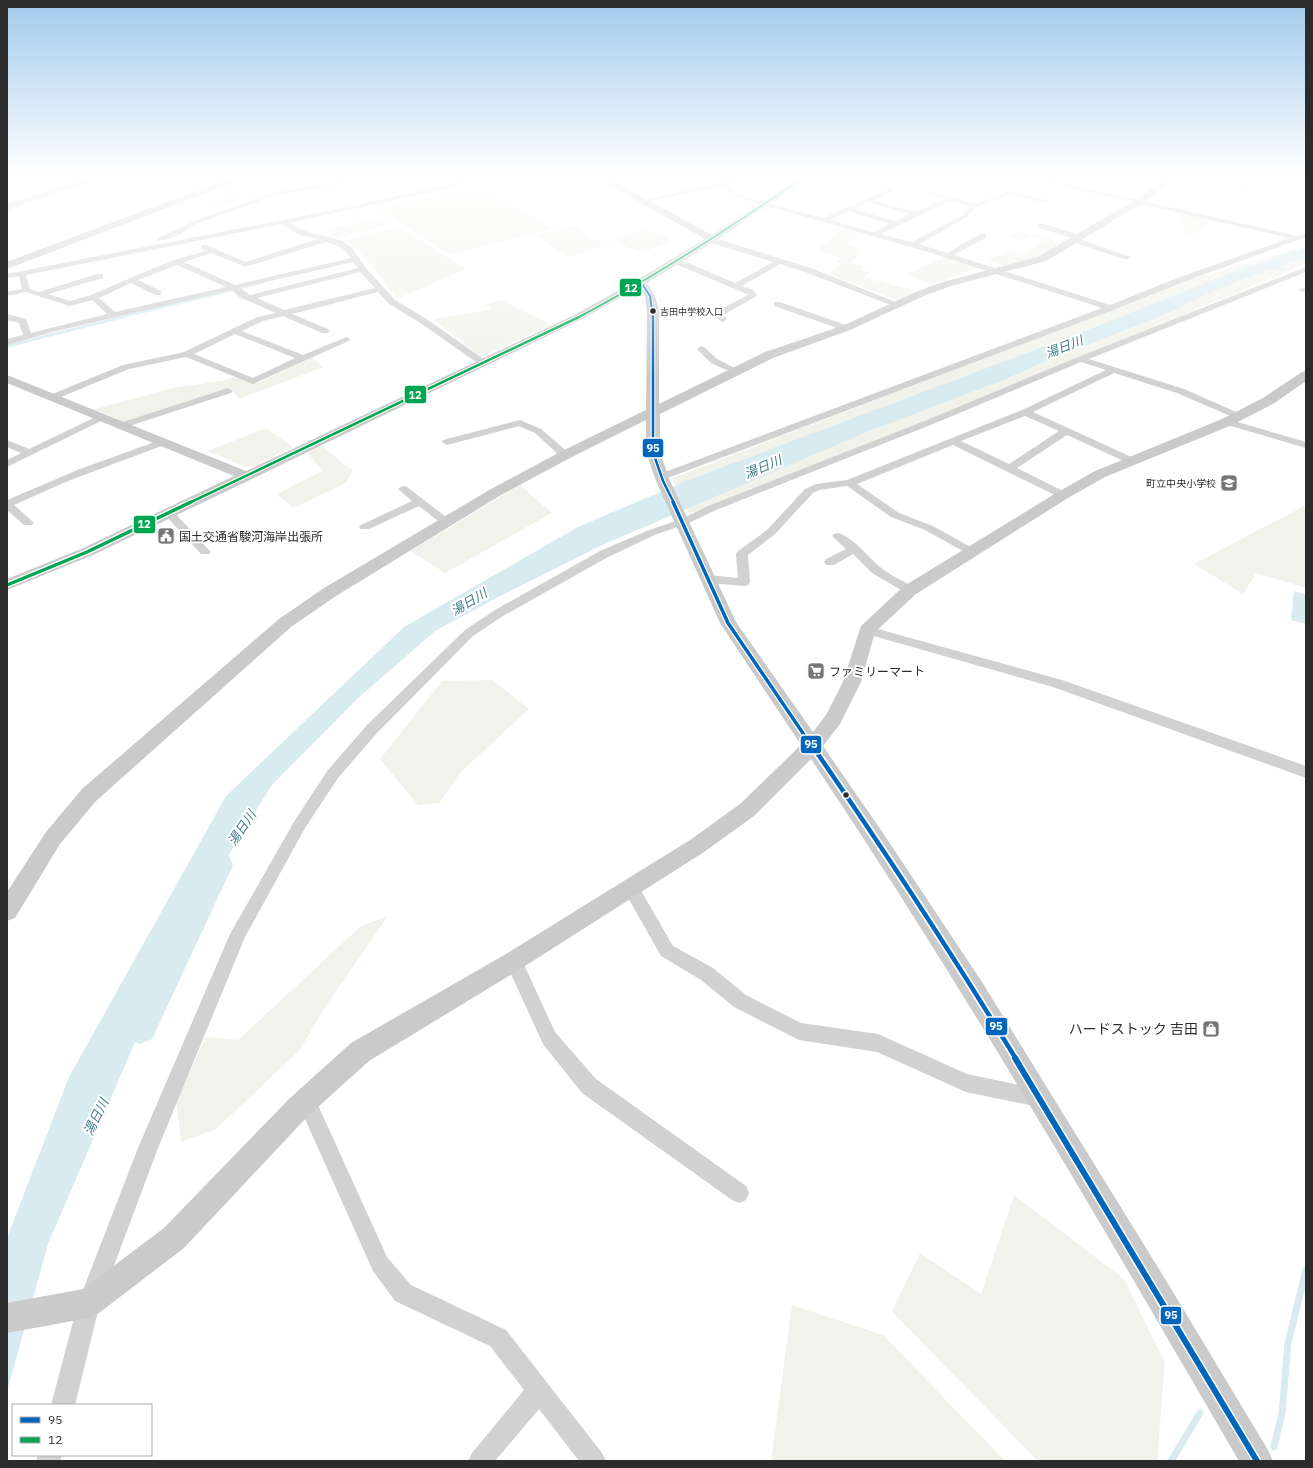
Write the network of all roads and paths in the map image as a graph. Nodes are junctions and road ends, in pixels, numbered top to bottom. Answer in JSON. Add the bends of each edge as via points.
{"nodes":[{"id":1,"x":64,"y":244,"type":"edge"},
{"id":2,"x":145,"y":244,"type":"edge"},
{"id":3,"x":169,"y":244,"type":"edge"},
{"id":4,"x":195,"y":244,"type":"edge"},
{"id":5,"x":313,"y":244,"type":"edge"},
{"id":6,"x":341,"y":244,"type":"edge"},
{"id":7,"x":706,"y":244,"type":"edge"},
{"id":8,"x":723,"y":244,"type":"edge"},
{"id":9,"x":909,"y":244,"type":"edge"},
{"id":10,"x":917,"y":244,"type":"edge"},
{"id":11,"x":969,"y":244,"type":"edge"},
{"id":12,"x":1069,"y":244,"type":"edge"},
{"id":13,"x":1090,"y":244,"type":"edge"},
{"id":14,"x":1286,"y":244,"type":"edge"},
{"id":15,"x":914,"y":245,"type":"junction"},
{"id":16,"x":212,"y":251,"type":"junction"},
{"id":17,"x":114,"y":254,"type":"junction"},
{"id":18,"x":948,"y":255,"type":"junction"},
{"id":19,"x":1127,"y":257,"type":"dead end"},
{"id":20,"x":355,"y":259,"type":"junction"},
{"id":21,"x":676,"y":261,"type":"junction"},
{"id":22,"x":780,"y":261,"type":"junction"},
{"id":23,"x":177,"y":262,"type":"junction"},
{"id":24,"x":7,"y":266,"type":"edge"},
{"id":25,"x":362,"y":269,"type":"junction"},
{"id":26,"x":1306,"y":269,"type":"edge"},
{"id":27,"x":1000,"y":271,"type":"junction"},
{"id":28,"x":22,"y":273,"type":"junction"},
{"id":29,"x":74,"y":273,"type":"junction"},
{"id":30,"x":7,"y":276,"type":"edge"},
{"id":31,"x":100,"y":276,"type":"dead end"},
{"id":32,"x":132,"y":280,"type":"junction"},
{"id":33,"x":641,"y":282,"type":"junction"},
{"id":34,"x":735,"y":286,"type":"junction"},
{"id":35,"x":235,"y":288,"type":"junction"},
{"id":36,"x":379,"y":289,"type":"junction"},
{"id":37,"x":26,"y":290,"type":"junction"},
{"id":38,"x":158,"y":293,"type":"dead end"},
{"id":39,"x":7,"y":294,"type":"edge"},
{"id":40,"x":40,"y":294,"type":"junction"},
{"id":41,"x":94,"y":297,"type":"junction"},
{"id":42,"x":249,"y":298,"type":"junction"},
{"id":43,"x":777,"y":304,"type":"dead end"},
{"id":44,"x":899,"y":305,"type":"junction"},
{"id":45,"x":1110,"y":308,"type":"junction"},
{"id":46,"x":283,"y":312,"type":"junction"},
{"id":47,"x":114,"y":315,"type":"junction"},
{"id":48,"x":7,"y":316,"type":"edge"},
{"id":49,"x":723,"y":320,"type":"dead end"},
{"id":50,"x":846,"y":328,"type":"junction"},
{"id":51,"x":235,"y":331,"type":"junction"},
{"id":52,"x":324,"y":331,"type":"dead end"},
{"id":53,"x":28,"y":336,"type":"junction"},
{"id":54,"x":347,"y":340,"type":"dead end"},
{"id":55,"x":7,"y":342,"type":"edge"},
{"id":56,"x":701,"y":350,"type":"dead end"},
{"id":57,"x":187,"y":354,"type":"junction"},
{"id":58,"x":303,"y":358,"type":"junction"},
{"id":59,"x":1081,"y":359,"type":"junction"},
{"id":60,"x":482,"y":362,"type":"junction"},
{"id":61,"x":1113,"y":370,"type":"junction"},
{"id":62,"x":736,"y":371,"type":"junction"},
{"id":63,"x":1306,"y":375,"type":"edge"},
{"id":64,"x":7,"y":379,"type":"edge"},
{"id":65,"x":228,"y":391,"type":"dead end"},
{"id":66,"x":53,"y":397,"type":"junction"},
{"id":67,"x":653,"y":412,"type":"junction"},
{"id":68,"x":1025,"y":412,"type":"junction"},
{"id":69,"x":102,"y":417,"type":"junction"},
{"id":70,"x":1233,"y":419,"type":"junction"},
{"id":71,"x":123,"y":425,"type":"junction"},
{"id":72,"x":1066,"y":431,"type":"junction"},
{"id":73,"x":953,"y":441,"type":"junction"},
{"id":74,"x":164,"y":442,"type":"junction"},
{"id":75,"x":447,"y":442,"type":"dead end"},
{"id":76,"x":7,"y":443,"type":"edge"},
{"id":77,"x":1306,"y":445,"type":"edge"},
{"id":78,"x":29,"y":453,"type":"junction"},
{"id":79,"x":566,"y":455,"type":"junction"},
{"id":80,"x":1132,"y":461,"type":"junction"},
{"id":81,"x":7,"y":464,"type":"edge"},
{"id":82,"x":1010,"y":468,"type":"junction"},
{"id":83,"x":247,"y":476,"type":"junction"},
{"id":84,"x":662,"y":479,"type":"junction"},
{"id":85,"x":849,"y":483,"type":"junction"},
{"id":86,"x":403,"y":489,"type":"dead end"},
{"id":87,"x":1063,"y":495,"type":"junction"},
{"id":88,"x":419,"y":502,"type":"junction"},
{"id":89,"x":169,"y":513,"type":"junction"},
{"id":90,"x":446,"y":522,"type":"junction"},
{"id":91,"x":683,"y":522,"type":"junction"},
{"id":92,"x":28,"y":523,"type":"dead end"},
{"id":93,"x":365,"y":527,"type":"dead end"},
{"id":94,"x":838,"y":536,"type":"dead end"},
{"id":95,"x":854,"y":549,"type":"junction"},
{"id":96,"x":205,"y":552,"type":"dead end"},
{"id":97,"x":972,"y":552,"type":"junction"},
{"id":98,"x":830,"y":562,"type":"dead end"},
{"id":99,"x":709,"y":579,"type":"junction"},
{"id":100,"x":7,"y":585,"type":"edge"},
{"id":101,"x":910,"y":590,"type":"junction"},
{"id":102,"x":867,"y":630,"type":"junction"},
{"id":103,"x":812,"y":746,"type":"junction"},
{"id":104,"x":1306,"y":772,"type":"edge"},
{"id":105,"x":630,"y":887,"type":"junction"},
{"id":106,"x":7,"y":911,"type":"edge"},
{"id":107,"x":514,"y":961,"type":"junction"},
{"id":108,"x":1039,"y":1098,"type":"junction"},
{"id":109,"x":306,"y":1101,"type":"junction"},
{"id":110,"x":739,"y":1193,"type":"dead end"},
{"id":111,"x":89,"y":1303,"type":"junction"},
{"id":112,"x":7,"y":1318,"type":"edge"},
{"id":113,"x":539,"y":1390,"type":"junction"},
{"id":114,"x":63,"y":1404,"type":"edge"},
{"id":115,"x":480,"y":1461,"type":"edge"},
{"id":116,"x":594,"y":1461,"type":"edge"},
{"id":117,"x":1257,"y":1461,"type":"edge"}],
"edges":[{"from":1,"to":24,"type":"street"},
{"from":2,"to":17,"type":"street"},
{"from":3,"to":17,"type":"street"},
{"from":4,"to":16,"type":"street"},
{"from":5,"to":16,"type":"street","via":[[245,265]]},
{"from":6,"to":20,"type":"street"},
{"from":7,"to":21,"type":"street"},
{"from":8,"to":22,"type":"street"},
{"from":9,"to":15,"type":"street"},
{"from":10,"to":15,"type":"street"},
{"from":11,"to":18,"type":"street"},
{"from":12,"to":27,"type":"street","via":[[1042,259]]},
{"from":13,"to":19,"type":"street"},
{"from":14,"to":45,"type":"street","via":[[1183,279]]},
{"from":15,"to":18,"type":"street"},
{"from":16,"to":23,"type":"street"},
{"from":17,"to":29,"type":"street"},
{"from":18,"to":27,"type":"street"},
{"from":20,"to":25,"type":"street"},
{"from":20,"to":35,"type":"street"},
{"from":21,"to":33,"type":"street"},
{"from":21,"to":34,"type":"street"},
{"from":22,"to":34,"type":"street"},
{"from":22,"to":44,"type":"street"},
{"from":23,"to":32,"type":"street"},
{"from":23,"to":35,"type":"street"},
{"from":25,"to":36,"type":"street"},
{"from":25,"to":42,"type":"street"},
{"from":26,"to":59,"type":"street"},
{"from":27,"to":44,"type":"street","via":[[947,284]]},
{"from":27,"to":45,"type":"street"},
{"from":28,"to":29,"type":"street"},
{"from":28,"to":30,"type":"street"},
{"from":28,"to":37,"type":"street"},
{"from":29,"to":31,"type":"street"},
{"from":29,"to":40,"type":"street"},
{"from":32,"to":38,"type":"street"},
{"from":32,"to":41,"type":"street"},
{"from":33,"to":60,"type":"street","via":[[578,316]]},
{"from":33,"to":67,"type":"street","via":[[650,296],[653,311]]},
{"from":34,"to":49,"type":"street","via":[[750,292],[753,296],[718,314]]},
{"from":35,"to":42,"type":"street"},
{"from":35,"to":47,"type":"street"},
{"from":36,"to":46,"type":"street"},
{"from":36,"to":60,"type":"street","via":[[392,302]]},
{"from":37,"to":39,"type":"street"},
{"from":37,"to":40,"type":"street"},
{"from":40,"to":41,"type":"street","via":[[70,304]]},
{"from":41,"to":47,"type":"street"},
{"from":42,"to":46,"type":"street"},
{"from":43,"to":50,"type":"street"},
{"from":44,"to":50,"type":"street"},
{"from":45,"to":84,"type":"street"},
{"from":46,"to":51,"type":"street"},
{"from":46,"to":52,"type":"street"},
{"from":47,"to":53,"type":"street"},
{"from":48,"to":53,"type":"street","via":[[23,322]]},
{"from":50,"to":62,"type":"street","via":[[768,355]]},
{"from":51,"to":57,"type":"street"},
{"from":51,"to":58,"type":"street"},
{"from":53,"to":55,"type":"street"},
{"from":54,"to":58,"type":"street"},
{"from":56,"to":62,"type":"street","via":[[714,361]]},
{"from":57,"to":58,"type":"street","via":[[254,382]]},
{"from":57,"to":66,"type":"street","via":[[126,366]]},
{"from":59,"to":61,"type":"street"},
{"from":59,"to":91,"type":"street"},
{"from":60,"to":83,"type":"street"},
{"from":61,"to":68,"type":"street"},
{"from":61,"to":70,"type":"street","via":[[1222,408]]},
{"from":62,"to":67,"type":"street"},
{"from":63,"to":70,"type":"street","via":[[1268,401]]},
{"from":64,"to":66,"type":"street"},
{"from":65,"to":71,"type":"street"},
{"from":66,"to":69,"type":"street"},
{"from":67,"to":79,"type":"street"},
{"from":67,"to":84,"type":"street","via":[[653,452]]},
{"from":68,"to":72,"type":"street"},
{"from":68,"to":73,"type":"street"},
{"from":69,"to":71,"type":"street"},
{"from":69,"to":78,"type":"street"},
{"from":70,"to":77,"type":"street"},
{"from":70,"to":80,"type":"street"},
{"from":71,"to":74,"type":"street"},
{"from":72,"to":80,"type":"street"},
{"from":72,"to":82,"type":"street"},
{"from":73,"to":82,"type":"street"},
{"from":73,"to":85,"type":"street"},
{"from":74,"to":83,"type":"street"},
{"from":74,"to":92,"type":"street","via":[[75,473],[7,504]]},
{"from":75,"to":79,"type":"street","via":[[520,423],[538,431]]},
{"from":76,"to":78,"type":"street"},
{"from":78,"to":81,"type":"street"},
{"from":79,"to":90,"type":"street"},
{"from":80,"to":87,"type":"street","via":[[1100,474]]},
{"from":82,"to":87,"type":"street"},
{"from":83,"to":89,"type":"street"},
{"from":84,"to":91,"type":"street"},
{"from":85,"to":97,"type":"street","via":[[895,515],[929,528]]},
{"from":85,"to":99,"type":"street","via":[[816,487],[809,491],[771,532],[742,554],[744,582]]},
{"from":86,"to":88,"type":"street"},
{"from":87,"to":97,"type":"street"},
{"from":88,"to":90,"type":"street"},
{"from":88,"to":93,"type":"street"},
{"from":89,"to":96,"type":"street"},
{"from":89,"to":100,"type":"street","via":[[87,552]]},
{"from":90,"to":106,"type":"street","via":[[330,592],[285,623],[144,745],[89,795],[52,838]]},
{"from":91,"to":99,"type":"street"},
{"from":91,"to":111,"type":"street","via":[[604,554],[468,633],[372,729],[333,774],[300,824],[238,934],[148,1148]]},
{"from":94,"to":95,"type":"street"},
{"from":95,"to":98,"type":"street"},
{"from":95,"to":101,"type":"street","via":[[876,570]]},
{"from":97,"to":101,"type":"street"},
{"from":99,"to":103,"type":"street","via":[[728,622]]},
{"from":101,"to":102,"type":"street"},
{"from":102,"to":103,"type":"street","via":[[852,682],[833,719]]},
{"from":102,"to":104,"type":"street","via":[[1057,683]]},
{"from":103,"to":105,"type":"street","via":[[747,810],[697,846]]},
{"from":103,"to":108,"type":"street","via":[[974,990]]},
{"from":105,"to":107,"type":"street"},
{"from":105,"to":108,"type":"street","via":[[666,951],[707,974],[740,1001],[799,1031],[878,1043],[966,1083]]},
{"from":107,"to":109,"type":"street","via":[[360,1052]]},
{"from":107,"to":110,"type":"street","via":[[549,1038],[589,1086]]},
{"from":108,"to":117,"type":"street"},
{"from":109,"to":111,"type":"street","via":[[174,1238]]},
{"from":109,"to":113,"type":"street","via":[[380,1264],[389,1276],[403,1293],[498,1338]]},
{"from":111,"to":112,"type":"street"},
{"from":111,"to":114,"type":"street"},
{"from":113,"to":115,"type":"street"},
{"from":113,"to":116,"type":"street"}]}
